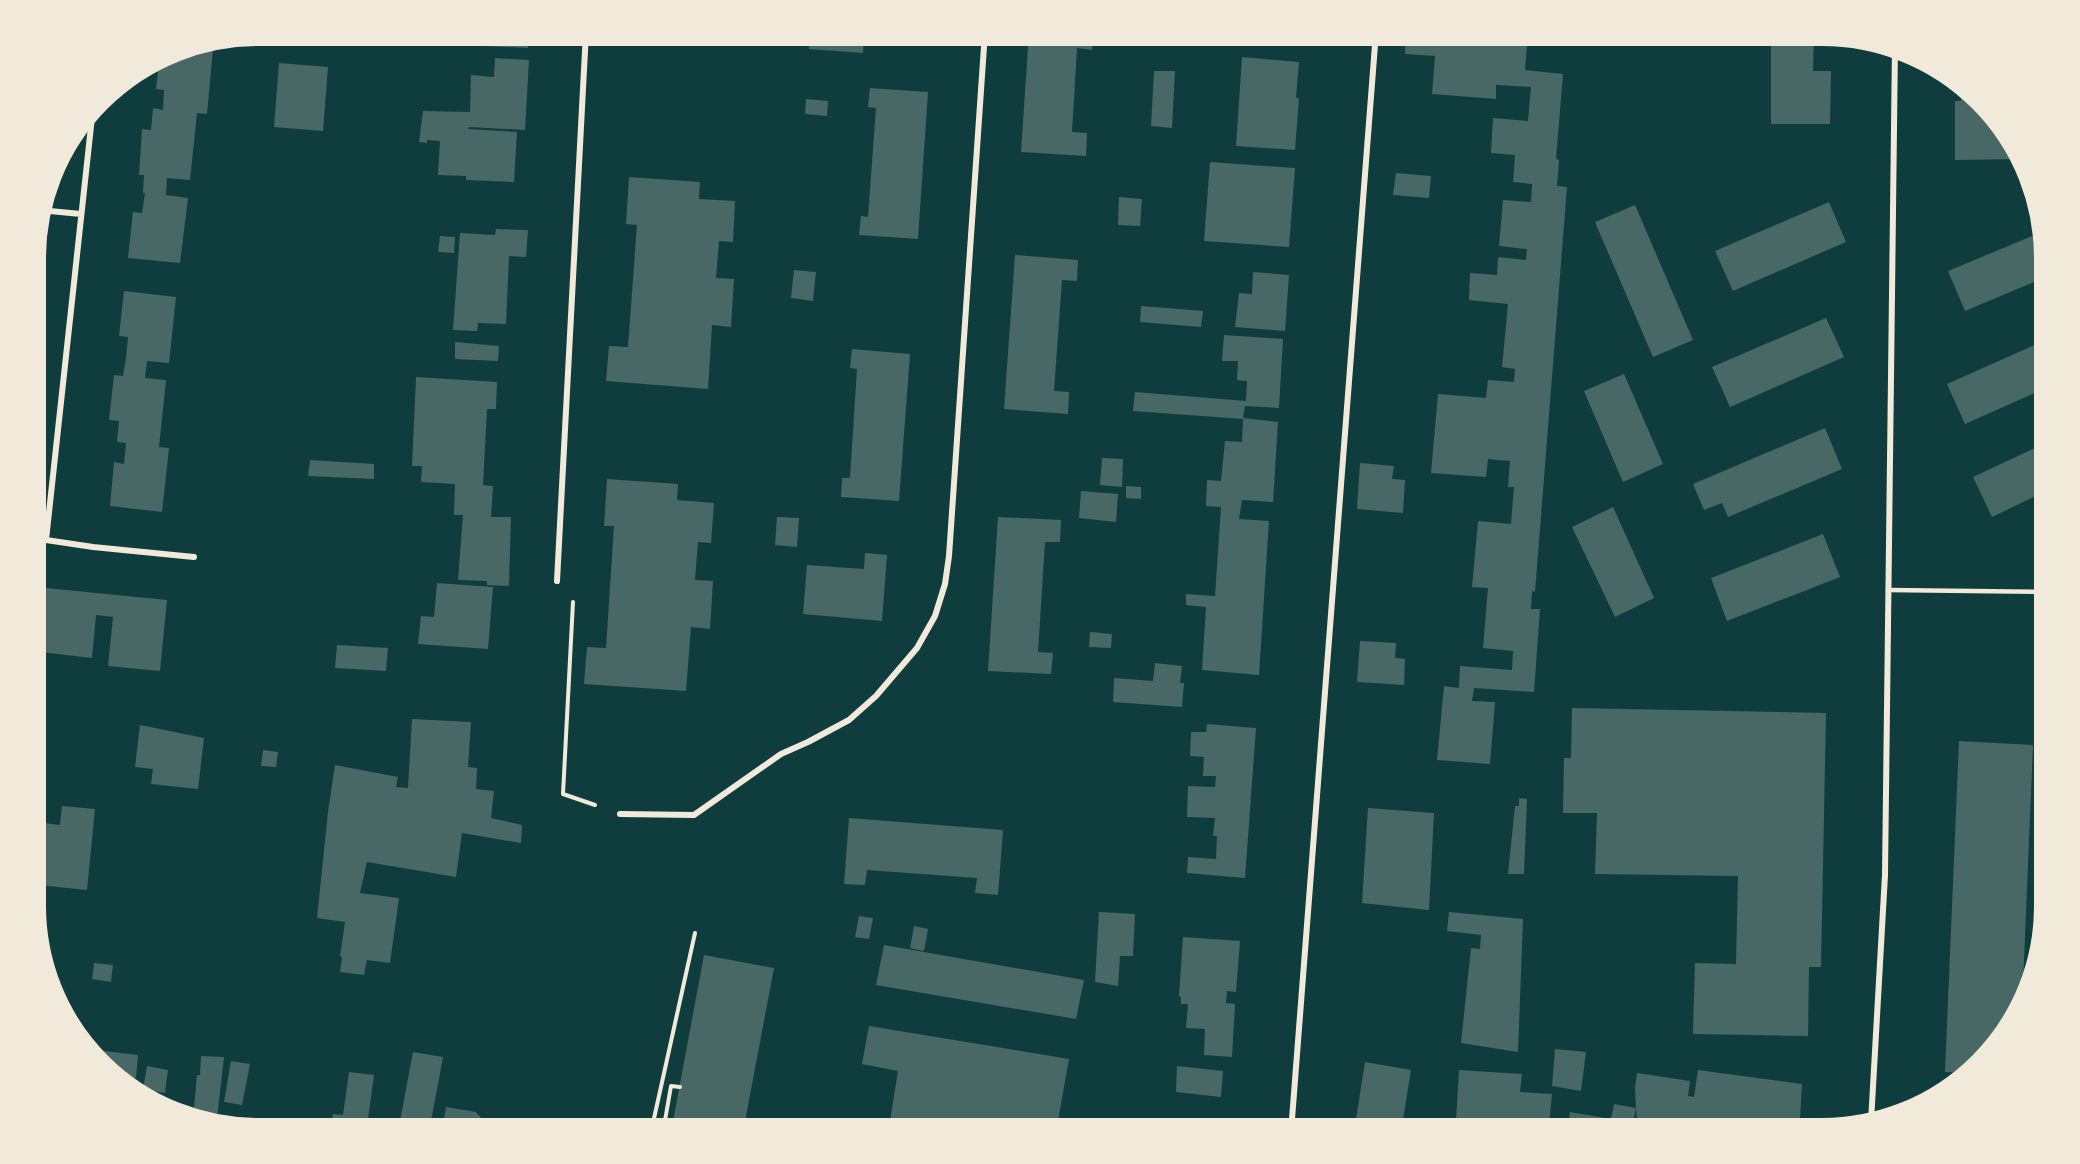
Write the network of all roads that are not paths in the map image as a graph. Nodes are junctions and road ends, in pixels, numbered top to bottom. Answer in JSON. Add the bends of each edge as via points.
{"nodes":[{"id":1,"x":585,"y":42,"type":"edge"},
{"id":2,"x":984,"y":42,"type":"edge"},
{"id":3,"x":1375,"y":42,"type":"edge"},
{"id":4,"x":1894,"y":54,"type":"edge"},
{"id":5,"x":91,"y":122,"type":"edge"},
{"id":6,"x":47,"y":211,"type":"edge"},
{"id":7,"x":81,"y":214,"type":"junction"},
{"id":8,"x":195,"y":557,"type":"dead end"},
{"id":9,"x":557,"y":581,"type":"road end"},
{"id":10,"x":1888,"y":590,"type":"junction"},
{"id":11,"x":2038,"y":592,"type":"edge"},
{"id":12,"x":620,"y":814,"type":"road end"},
{"id":13,"x":1871,"y":1116,"type":"edge"},
{"id":14,"x":1292,"y":1122,"type":"edge"}],
"edges":[{"from":1,"to":9,"type":"street"},
{"from":2,"to":12,"type":"street","via":[[949,556],[935,616],[908,660],[849,720],[781,754],[694,815]]},
{"from":3,"to":14,"type":"street"},
{"from":4,"to":10,"type":"street"},
{"from":5,"to":7,"type":"street"},
{"from":6,"to":7,"type":"street"},
{"from":7,"to":8,"type":"street","via":[[46,540]]},
{"from":10,"to":11,"type":"lane"},
{"from":10,"to":13,"type":"street","via":[[1885,874]]}]}
